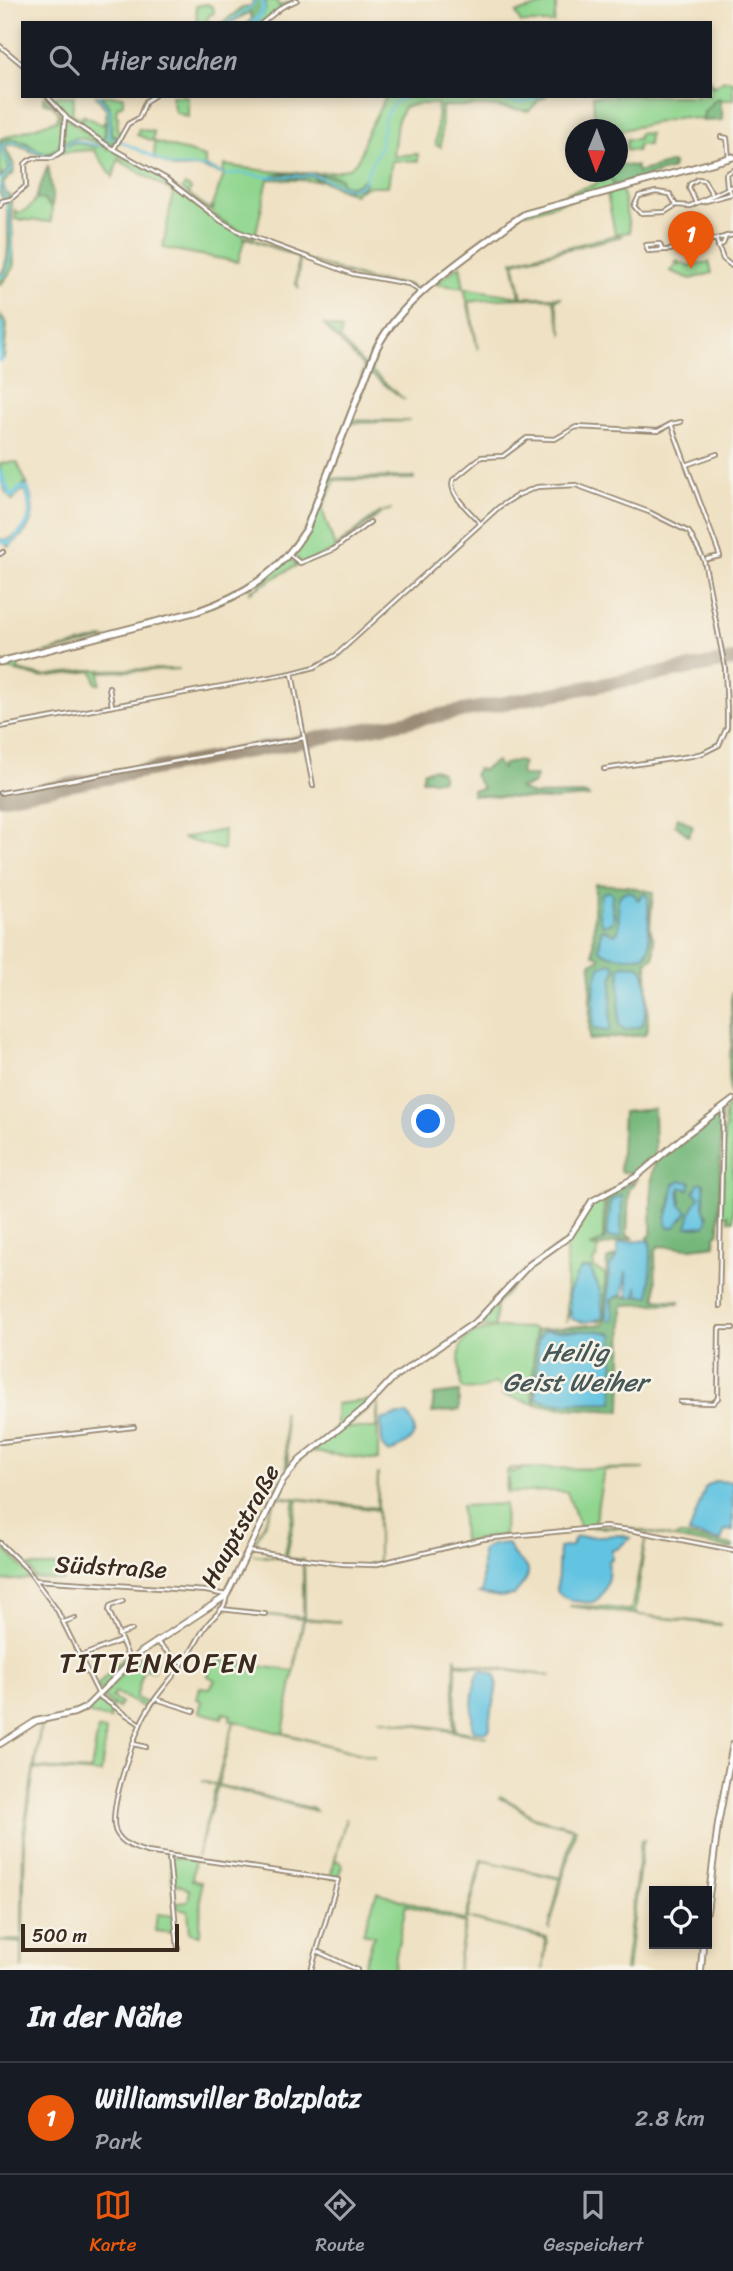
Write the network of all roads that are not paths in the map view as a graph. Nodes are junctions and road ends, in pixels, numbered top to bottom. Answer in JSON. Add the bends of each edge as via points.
{"nodes":[{"id":1,"x":297,"y":0,"type":"edge"},
{"id":2,"x":265,"y":21,"type":"edge"},
{"id":3,"x":0,"y":46,"type":"edge"},
{"id":4,"x":21,"y":63,"type":"edge"},
{"id":5,"x":49,"y":98,"type":"edge"},
{"id":6,"x":151,"y":98,"type":"edge"},
{"id":7,"x":65,"y":116,"type":"junction"},
{"id":8,"x":721,"y":137,"type":"dead end"},
{"id":9,"x":114,"y":149,"type":"junction"},
{"id":10,"x":731,"y":157,"type":"edge"},
{"id":11,"x":733,"y":170,"type":"edge"},
{"id":12,"x":730,"y":187,"type":"edge"},
{"id":13,"x":712,"y":194,"type":"junction"},
{"id":14,"x":698,"y":202,"type":"junction"},
{"id":15,"x":677,"y":205,"type":"junction"},
{"id":16,"x":0,"y":206,"type":"edge"},
{"id":17,"x":733,"y":234,"type":"edge"},
{"id":18,"x":726,"y":236,"type":"junction"},
{"id":19,"x":716,"y":239,"type":"junction"},
{"id":20,"x":718,"y":247,"type":"junction"},
{"id":21,"x":663,"y":250,"type":"dead end"},
{"id":22,"x":733,"y":267,"type":"edge"},
{"id":23,"x":422,"y":293,"type":"junction"},
{"id":24,"x":681,"y":422,"type":"dead end"},
{"id":25,"x":671,"y":424,"type":"junction"},
{"id":26,"x":717,"y":454,"type":"dead end"},
{"id":27,"x":686,"y":465,"type":"junction"},
{"id":28,"x":370,"y":522,"type":"dead end"},
{"id":29,"x":480,"y":522,"type":"dead end"},
{"id":30,"x":289,"y":554,"type":"junction"},
{"id":31,"x":707,"y":559,"type":"dead end"},
{"id":32,"x":0,"y":662,"type":"edge"},
{"id":33,"x":292,"y":673,"type":"junction"},
{"id":34,"x":109,"y":687,"type":"dead end"},
{"id":35,"x":112,"y":706,"type":"junction"},
{"id":36,"x":0,"y":727,"type":"edge"},
{"id":37,"x":304,"y":738,"type":"junction"},
{"id":38,"x":604,"y":769,"type":"dead end"},
{"id":39,"x":313,"y":786,"type":"dead end"},
{"id":40,"x":0,"y":793,"type":"edge"},
{"id":41,"x":733,"y":1100,"type":"edge"},
{"id":42,"x":723,"y":1106,"type":"junction"},
{"id":43,"x":719,"y":1306,"type":"dead end"},
{"id":44,"x":733,"y":1328,"type":"edge"},
{"id":45,"x":680,"y":1402,"type":"dead end"},
{"id":46,"x":134,"y":1427,"type":"dead end"},
{"id":47,"x":0,"y":1442,"type":"edge"},
{"id":48,"x":0,"y":1543,"type":"edge"},
{"id":49,"x":733,"y":1550,"type":"edge"},
{"id":50,"x":247,"y":1551,"type":"junction"},
{"id":51,"x":36,"y":1580,"type":"junction"},
{"id":52,"x":226,"y":1595,"type":"junction"},
{"id":53,"x":124,"y":1601,"type":"dead end"},
{"id":54,"x":221,"y":1609,"type":"junction"},
{"id":55,"x":265,"y":1614,"type":"dead end"},
{"id":56,"x":75,"y":1618,"type":"dead end"},
{"id":57,"x":64,"y":1622,"type":"junction"},
{"id":58,"x":132,"y":1630,"type":"dead end"},
{"id":59,"x":118,"y":1634,"type":"junction"},
{"id":60,"x":121,"y":1641,"type":"junction"},
{"id":61,"x":156,"y":1641,"type":"junction"},
{"id":62,"x":81,"y":1656,"type":"junction"},
{"id":63,"x":130,"y":1661,"type":"junction"},
{"id":64,"x":183,"y":1663,"type":"junction"},
{"id":65,"x":99,"y":1695,"type":"junction"},
{"id":66,"x":156,"y":1699,"type":"junction"},
{"id":67,"x":194,"y":1711,"type":"dead end"},
{"id":68,"x":140,"y":1724,"type":"junction"},
{"id":69,"x":0,"y":1744,"type":"edge"},
{"id":70,"x":134,"y":1744,"type":"junction"},
{"id":71,"x":733,"y":1744,"type":"edge"},
{"id":72,"x":146,"y":1747,"type":"dead end"},
{"id":73,"x":169,"y":1856,"type":"junction"},
{"id":74,"x":710,"y":1886,"type":"edge"},
{"id":75,"x":178,"y":1948,"type":"dead end"},
{"id":76,"x":703,"y":1949,"type":"edge"},
{"id":77,"x":318,"y":1951,"type":"junction"},
{"id":78,"x":311,"y":1970,"type":"edge"},
{"id":79,"x":357,"y":1970,"type":"edge"},
{"id":80,"x":701,"y":1970,"type":"edge"}],
"edges":[{"from":1,"to":2,"type":"street"},
{"from":3,"to":4,"type":"street"},
{"from":5,"to":7,"type":"street"},
{"from":6,"to":9,"type":"street"},
{"from":7,"to":9,"type":"street"},
{"from":7,"to":16,"type":"street","via":[[61,152],[28,161],[26,186]]},
{"from":8,"to":10,"type":"street","via":[[727,138]]},
{"from":9,"to":23,"type":"street","via":[[252,238],[353,274],[409,284]]},
{"from":10,"to":23,"type":"main road","via":[[525,214]]},
{"from":11,"to":12,"type":"street","via":[[726,174]]},
{"from":12,"to":13,"type":"street"},
{"from":12,"to":14,"type":"street","via":[[731,194]]},
{"from":13,"to":14,"type":"street"},
{"from":13,"to":14,"type":"street","via":[[703,179],[690,184]]},
{"from":14,"to":15,"type":"street"},
{"from":15,"to":15,"type":"street","via":[[663,191],[641,195],[634,203],[637,211],[650,214]]},
{"from":17,"to":18,"type":"street"},
{"from":18,"to":19,"type":"street"},
{"from":18,"to":20,"type":"street"},
{"from":19,"to":20,"type":"street"},
{"from":19,"to":21,"type":"street"},
{"from":20,"to":22,"type":"street"},
{"from":23,"to":30,"type":"main road","via":[[392,322],[377,347],[314,514]]},
{"from":24,"to":25,"type":"street"},
{"from":25,"to":27,"type":"street"},
{"from":25,"to":29,"type":"street","via":[[658,431],[576,427],[555,439],[524,439],[503,456],[481,457],[451,485]]},
{"from":26,"to":27,"type":"street"},
{"from":27,"to":31,"type":"street","via":[[720,556]]},
{"from":28,"to":30,"type":"street","via":[[329,552],[300,563]]},
{"from":30,"to":32,"type":"main road","via":[[253,586],[216,605]]},
{"from":33,"to":35,"type":"street"},
{"from":33,"to":37,"type":"street"},
{"from":33,"to":38,"type":"street","via":[[336,655],[480,523],[518,495],[549,485],[586,487],[689,532],[704,560],[725,668],[727,727],[719,745],[691,756]]},
{"from":34,"to":35,"type":"street"},
{"from":35,"to":36,"type":"street"},
{"from":37,"to":39,"type":"street"},
{"from":37,"to":40,"type":"street"},
{"from":41,"to":42,"type":"main road","name":"Hauptstraße"},
{"from":42,"to":43,"type":"street"},
{"from":42,"to":50,"type":"main road","name":"Hauptstraße","via":[[636,1177],[592,1201],[570,1236],[523,1270],[478,1320],[398,1374],[289,1471]]},
{"from":44,"to":45,"type":"street","via":[[719,1328],[719,1398],[713,1403]]},
{"from":46,"to":47,"type":"street"},
{"from":48,"to":51,"type":"street"},
{"from":49,"to":50,"type":"street","via":[[605,1527],[483,1539],[373,1565]]},
{"from":50,"to":52,"type":"main road","name":"Hauptstraße"},
{"from":51,"to":52,"type":"street","name":"Südstraße"},
{"from":51,"to":57,"type":"street"},
{"from":52,"to":54,"type":"street"},
{"from":52,"to":61,"type":"main road","name":"Hauptstraße"},
{"from":53,"to":59,"type":"street","via":[[110,1606],[109,1611]]},
{"from":54,"to":55,"type":"street"},
{"from":54,"to":64,"type":"street"},
{"from":56,"to":57,"type":"street"},
{"from":57,"to":62,"type":"street"},
{"from":58,"to":59,"type":"street"},
{"from":59,"to":60,"type":"street"},
{"from":60,"to":62,"type":"street"},
{"from":60,"to":63,"type":"street"},
{"from":61,"to":63,"type":"main road","name":"Hauptstraße"},
{"from":61,"to":64,"type":"street"},
{"from":62,"to":65,"type":"street"},
{"from":63,"to":65,"type":"main road","name":"Hauptstraße"},
{"from":64,"to":66,"type":"street"},
{"from":65,"to":68,"type":"street"},
{"from":65,"to":69,"type":"main road","name":"Hauptstraße","via":[[75,1713],[36,1721]]},
{"from":66,"to":67,"type":"street"},
{"from":66,"to":68,"type":"street"},
{"from":68,"to":70,"type":"street"},
{"from":70,"to":72,"type":"street"},
{"from":70,"to":73,"type":"street","via":[[115,1806],[114,1826],[122,1841],[138,1850]]},
{"from":71,"to":74,"type":"main road"},
{"from":73,"to":75,"type":"street"},
{"from":73,"to":77,"type":"street","via":[[338,1880]]},
{"from":76,"to":80,"type":"main road"},
{"from":77,"to":78,"type":"street"},
{"from":77,"to":79,"type":"street"}]}
